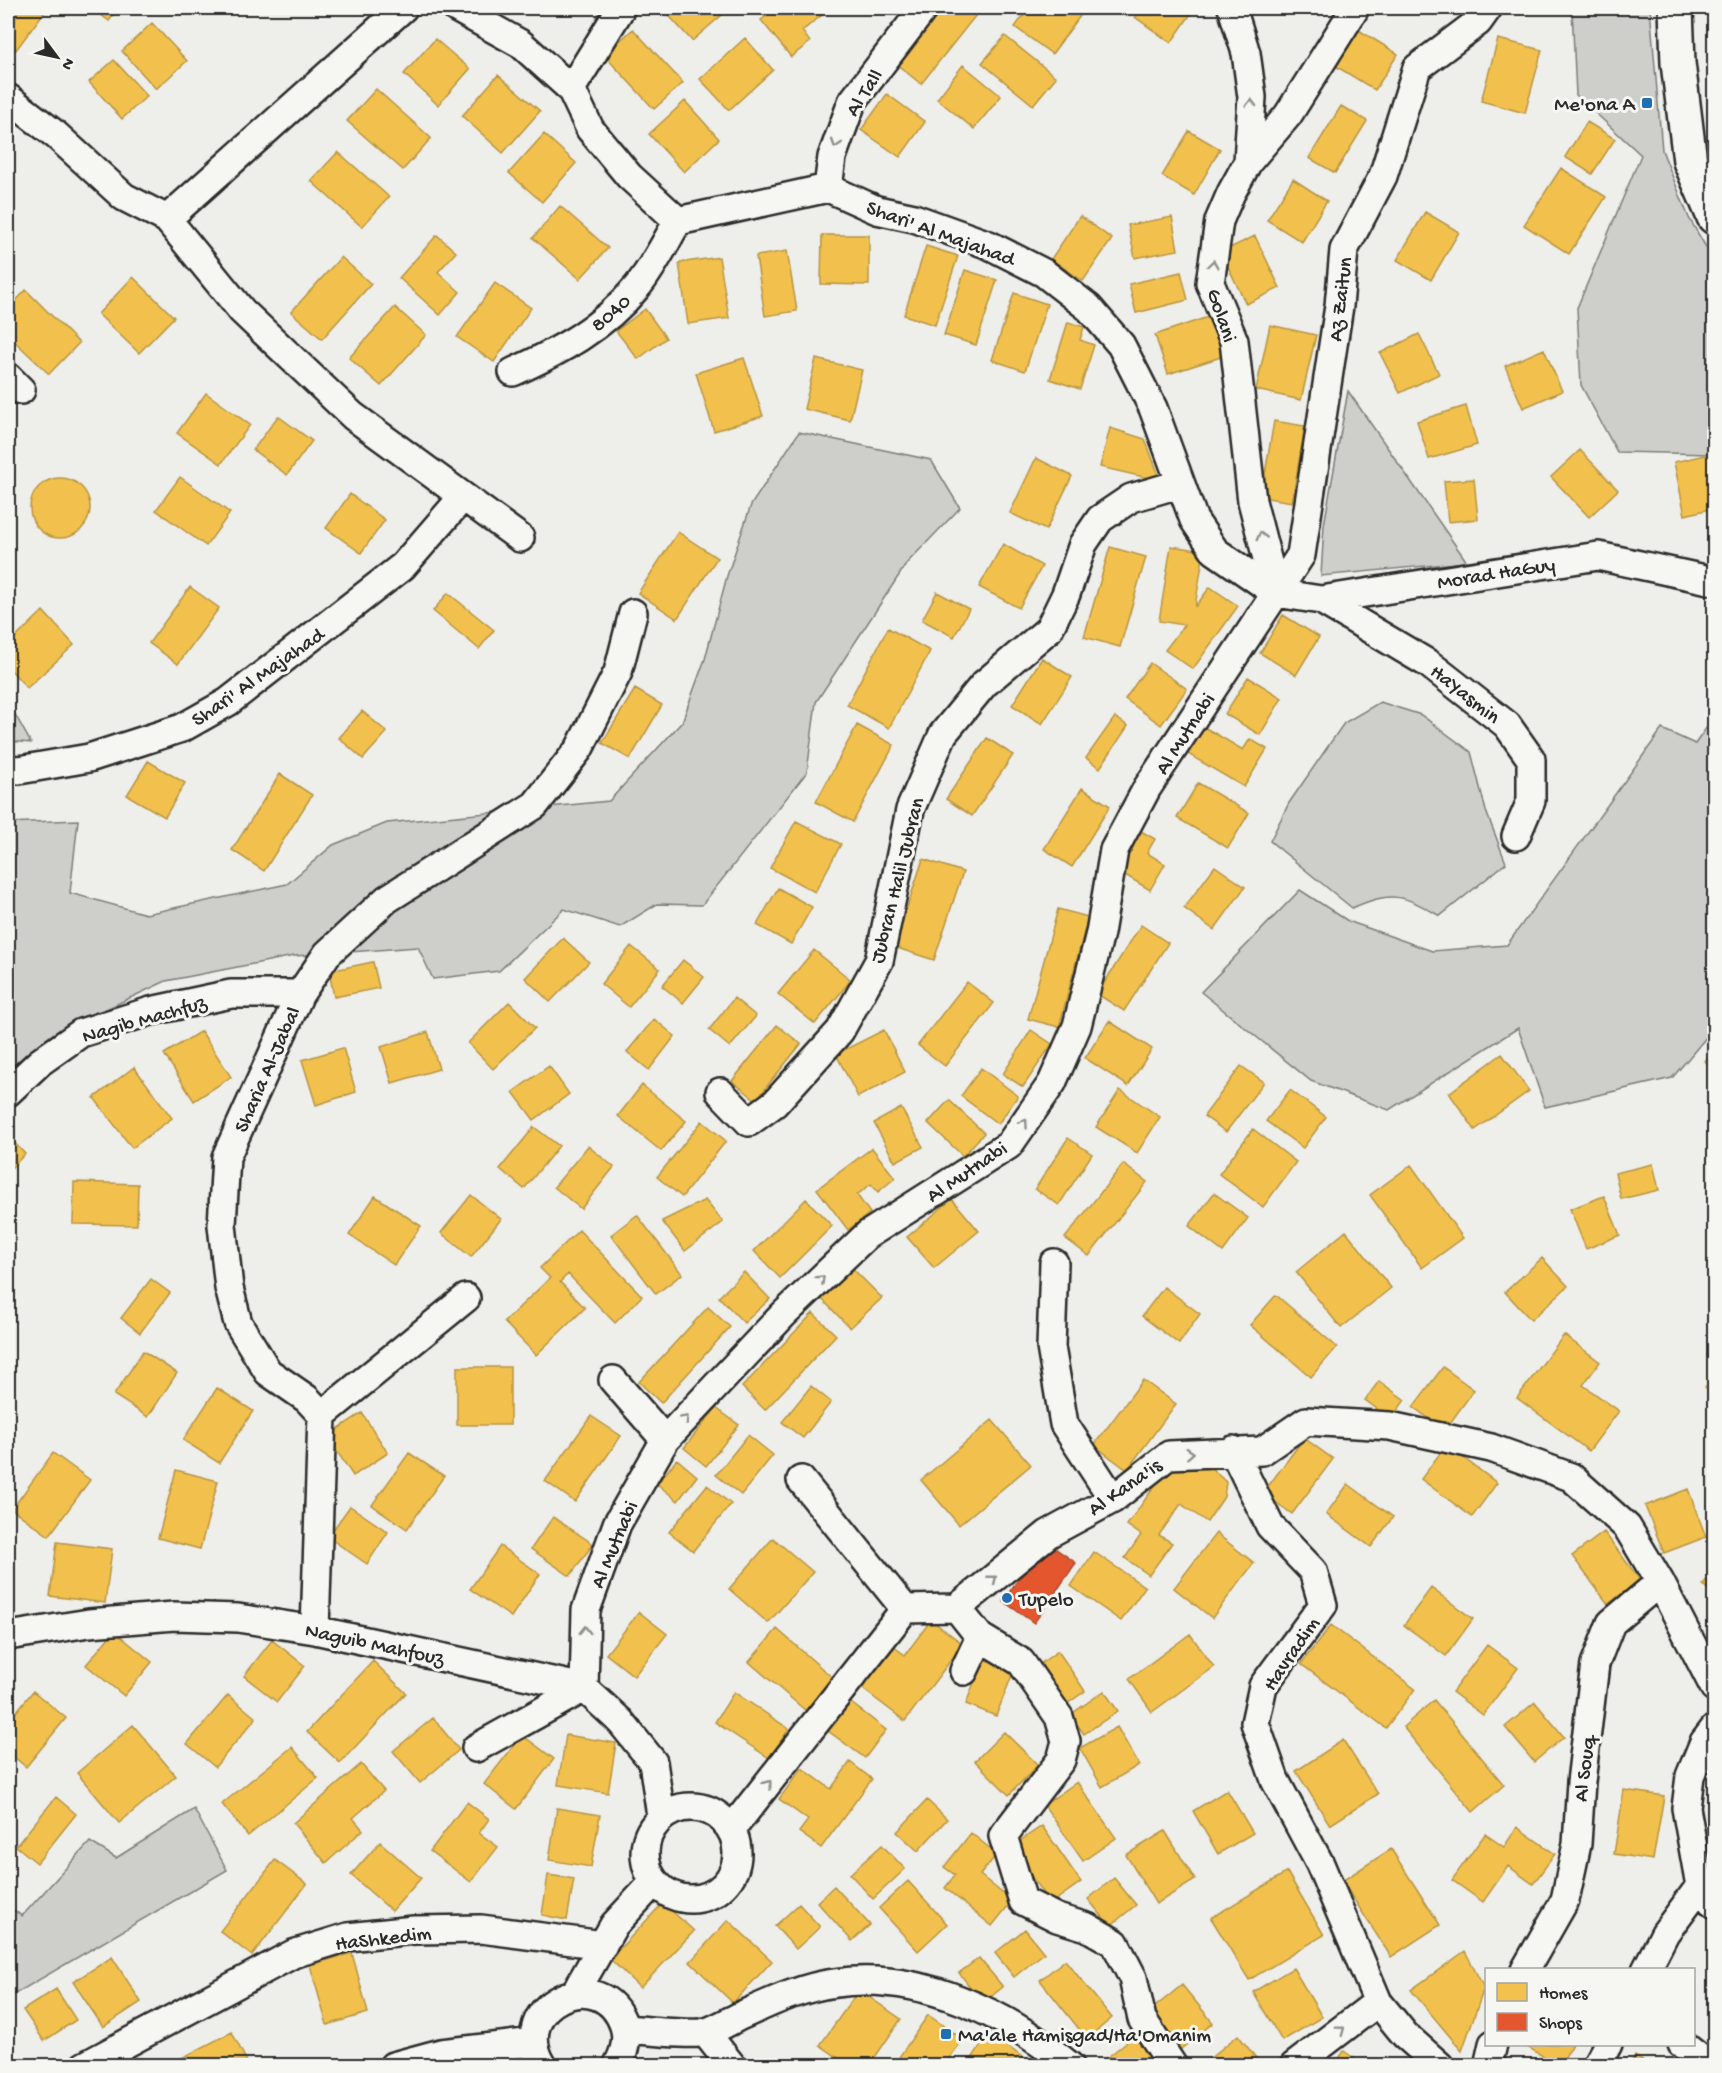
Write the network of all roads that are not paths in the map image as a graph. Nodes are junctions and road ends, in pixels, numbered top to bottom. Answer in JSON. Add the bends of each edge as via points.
{"nodes":[{"id":1,"x":403,"y":8,"type":"edge"},
{"id":2,"x":456,"y":8,"type":"edge"},
{"id":3,"x":621,"y":8,"type":"edge"},
{"id":4,"x":924,"y":8,"type":"edge"},
{"id":5,"x":1232,"y":8,"type":"edge"},
{"id":6,"x":1488,"y":8,"type":"edge"},
{"id":7,"x":1676,"y":8,"type":"edge"},
{"id":8,"x":1354,"y":10,"type":"dead end"},
{"id":9,"x":571,"y":88,"type":"junction"},
{"id":10,"x":8,"y":98,"type":"edge"},
{"id":11,"x":1248,"y":162,"type":"junction"},
{"id":12,"x":828,"y":188,"type":"junction"},
{"id":13,"x":1714,"y":217,"type":"edge"},
{"id":14,"x":166,"y":219,"type":"junction"},
{"id":15,"x":678,"y":221,"type":"junction"},
{"id":16,"x":513,"y":372,"type":"dead end"},
{"id":17,"x":1179,"y":484,"type":"junction"},
{"id":18,"x":462,"y":498,"type":"junction"},
{"id":19,"x":520,"y":538,"type":"dead end"},
{"id":20,"x":1714,"y":581,"type":"edge"},
{"id":21,"x":1276,"y":593,"type":"junction"},
{"id":22,"x":1321,"y":600,"type":"junction"},
{"id":23,"x":633,"y":613,"type":"dead end"},
{"id":24,"x":8,"y":769,"type":"edge"},
{"id":25,"x":1516,"y":836,"type":"dead end"},
{"id":26,"x":300,"y":994,"type":"junction"},
{"id":27,"x":8,"y":1092,"type":"edge"},
{"id":28,"x":720,"y":1092,"type":"dead end"},
{"id":29,"x":1054,"y":1263,"type":"dead end"},
{"id":30,"x":466,"y":1298,"type":"dead end"},
{"id":31,"x":613,"y":1380,"type":"dead end"},
{"id":32,"x":322,"y":1415,"type":"junction"},
{"id":33,"x":665,"y":1440,"type":"junction"},
{"id":34,"x":1233,"y":1450,"type":"junction"},
{"id":35,"x":801,"y":1480,"type":"dead end"},
{"id":36,"x":1113,"y":1499,"type":"junction"},
{"id":37,"x":1660,"y":1582,"type":"junction"},
{"id":38,"x":957,"y":1608,"type":"junction"},
{"id":39,"x":906,"y":1609,"type":"junction"},
{"id":40,"x":315,"y":1630,"type":"junction"},
{"id":41,"x":8,"y":1636,"type":"edge"},
{"id":42,"x":980,"y":1637,"type":"junction"},
{"id":43,"x":964,"y":1671,"type":"dead end"},
{"id":44,"x":1714,"y":1687,"type":"edge"},
{"id":45,"x":584,"y":1688,"type":"junction"},
{"id":46,"x":1714,"y":1729,"type":"edge"},
{"id":47,"x":476,"y":1748,"type":"dead end"},
{"id":48,"x":661,"y":1816,"type":"junction"},
{"id":49,"x":731,"y":1830,"type":"junction"},
{"id":50,"x":654,"y":1882,"type":"junction"},
{"id":51,"x":1707,"y":1895,"type":"edge"},
{"id":52,"x":603,"y":1945,"type":"junction"},
{"id":53,"x":1527,"y":1968,"type":"edge"},
{"id":54,"x":1647,"y":1968,"type":"edge"},
{"id":55,"x":575,"y":1993,"type":"junction"},
{"id":56,"x":1378,"y":2002,"type":"junction"},
{"id":57,"x":625,"y":2029,"type":"junction"},
{"id":58,"x":705,"y":2032,"type":"junction"},
{"id":59,"x":1493,"y":2046,"type":"edge"},
{"id":60,"x":1607,"y":2046,"type":"edge"},
{"id":61,"x":1685,"y":2046,"type":"edge"},
{"id":62,"x":539,"y":2054,"type":"edge"},
{"id":63,"x":84,"y":2066,"type":"edge"},
{"id":64,"x":393,"y":2066,"type":"edge"},
{"id":65,"x":616,"y":2066,"type":"edge"},
{"id":66,"x":732,"y":2066,"type":"edge"},
{"id":67,"x":1070,"y":2066,"type":"edge"},
{"id":68,"x":1173,"y":2066,"type":"edge"},
{"id":69,"x":1294,"y":2066,"type":"edge"},
{"id":70,"x":1440,"y":2066,"type":"edge"},
{"id":71,"x":1488,"y":2066,"type":"edge"},
{"id":72,"x":1596,"y":2066,"type":"edge"},
{"id":73,"x":1710,"y":2066,"type":"edge"}],
"edges":[{"from":1,"to":14,"type":"street"},
{"from":2,"to":9,"type":"street","via":[[521,44]]},
{"from":3,"to":9,"type":"street"},
{"from":4,"to":12,"type":"street","name":"Al Tall","one_way":true,"via":[[852,102],[832,157]]},
{"from":11,"to":5,"type":"street","name":"Golani","one_way":true,"via":[[1252,97],[1246,53]]},
{"from":6,"to":21,"type":"street","name":"Az Zaitun","via":[[1478,22],[1417,68],[1383,176],[1344,250],[1301,555]]},
{"from":7,"to":13,"type":"main road","via":[[1678,63],[1690,161]]},
{"from":8,"to":11,"type":"street","via":[[1288,115]]},
{"from":9,"to":15,"type":"street","via":[[590,129],[628,176]]},
{"from":10,"to":14,"type":"street","via":[[56,135],[124,197]]},
{"from":21,"to":11,"type":"street","name":"Golani","one_way":true,"via":[[1252,501],[1234,341],[1210,283],[1219,221]]},
{"from":12,"to":15,"type":"street"},
{"from":12,"to":17,"type":"street","name":"Shari' Al Majahad","via":[[878,210],[914,218],[989,245],[1044,273],[1089,308],[1121,345],[1153,408]]},
{"from":14,"to":18,"type":"street","via":[[242,311],[353,416]]},
{"from":15,"to":16,"type":"street","name":"8040","via":[[638,286],[611,315],[561,351]]},
{"from":17,"to":21,"type":"street","name":"Shari' Al Majahad","via":[[1194,520],[1215,551]]},
{"from":17,"to":28,"type":"street","name":"Jubran Halil Jubran","via":[[1131,498],[1100,519],[1083,544],[1049,629],[984,684],[943,734],[910,810],[879,961],[840,1031],[775,1103],[749,1122]]},
{"from":18,"to":19,"type":"street"},
{"from":18,"to":24,"type":"street","name":"Shari' Al Majahad","via":[[404,566],[228,702],[182,728],[89,758]]},
{"from":20,"to":22,"type":"street","name":"Morad HaGuy","via":[[1598,556]]},
{"from":21,"to":22,"type":"street","name":"Morad HaGuy"},
{"from":33,"to":21,"type":"street","name":"Al Mutnabi","one_way":true,"via":[[783,1315],[867,1235],[1009,1145],[1052,1083],[1077,1026],[1100,933],[1114,850],[1148,788]]},
{"from":22,"to":25,"type":"street","name":"HaYasmin","via":[[1429,664],[1507,724],[1531,759],[1531,801]]},
{"from":23,"to":26,"type":"street","name":"Sharia Al-Jabal","via":[[618,672],[579,749],[535,806],[387,899],[327,954]]},
{"from":26,"to":27,"type":"street","name":"Nagib Machfuz","via":[[231,994],[151,1011],[81,1033],[40,1062]]},
{"from":26,"to":32,"type":"street","name":"Sharia Al-Jabal","via":[[226,1157],[222,1225],[229,1288],[238,1323],[268,1372],[307,1399]]},
{"from":29,"to":36,"type":"street","via":[[1051,1347],[1064,1424]]},
{"from":30,"to":32,"type":"street"},
{"from":31,"to":33,"type":"street"},
{"from":32,"to":40,"type":"street"},
{"from":45,"to":33,"type":"street","name":"Al Mutnabi","one_way":true,"via":[[586,1610],[617,1524]]},
{"from":36,"to":34,"type":"street","name":"Al Kana'is","one_way":true,"via":[[1169,1455]]},
{"from":34,"to":37,"type":"street","name":"Al Kana'is","via":[[1262,1451],[1306,1421],[1389,1426],[1491,1448],[1572,1477],[1627,1527]]},
{"from":34,"to":56,"type":"street","name":"Havradim","via":[[1270,1526],[1313,1571],[1323,1605],[1263,1686],[1255,1723],[1275,1780],[1320,1864]]},
{"from":35,"to":39,"type":"street"},
{"from":38,"to":36,"type":"street","name":"Al Kana'is","one_way":true,"via":[[1048,1534]]},
{"from":37,"to":44,"type":"street","name":"Al Kana'is"},
{"from":37,"to":53,"type":"street","name":"Al Souq","via":[[1611,1623],[1595,1664],[1577,1844],[1565,1900]]},
{"from":38,"to":39,"type":"street"},
{"from":38,"to":42,"type":"street"},
{"from":49,"to":39,"type":"street","one_way":true},
{"from":40,"to":41,"type":"street","name":"Naguib Mahfouz","via":[[238,1618],[174,1616],[89,1623]]},
{"from":40,"to":45,"type":"street","name":"Naguib Mahfouz"},
{"from":42,"to":43,"type":"street"},
{"from":42,"to":68,"type":"street","via":[[1021,1662],[1059,1718],[1065,1741],[1061,1760],[1003,1836],[1023,1901],[1116,1943],[1133,1978],[1142,2019]]},
{"from":45,"to":47,"type":"street"},
{"from":45,"to":48,"type":"street","name":"Naguib Mahfouz","via":[[620,1720],[653,1762]]},
{"from":46,"to":51,"type":"street","via":[[1690,1776],[1686,1808]]},
{"from":48,"to":49,"type":"street","via":[[675,1808],[708,1809]]},
{"from":48,"to":50,"type":"street","via":[[644,1848],[646,1866]]},
{"from":49,"to":50,"type":"street","via":[[737,1859],[723,1886],[710,1895],[680,1898]]},
{"from":50,"to":52,"type":"street","via":[[614,1925]]},
{"from":51,"to":54,"type":"street","via":[[1665,1933]]},
{"from":52,"to":55,"type":"street"},
{"from":52,"to":63,"type":"street","name":"HaShkedim","via":[[481,1929],[414,1930],[348,1937],[293,1954]]},
{"from":55,"to":57,"type":"street","via":[[595,1996],[612,2006]]},
{"from":55,"to":62,"type":"street","via":[[561,1997],[545,2010],[535,2028]]},
{"from":69,"to":56,"type":"street","one_way":true},
{"from":56,"to":70,"type":"street","via":[[1405,2035]]},
{"from":57,"to":58,"type":"street"},
{"from":57,"to":65,"type":"street","via":[[626,2044]]},
{"from":58,"to":66,"type":"street"},
{"from":58,"to":67,"type":"street","via":[[775,2000],[834,1983],[890,1982],[963,2001],[1003,2019],[1043,2043]]},
{"from":59,"to":71,"type":"street"},
{"from":60,"to":72,"type":"street"},
{"from":61,"to":73,"type":"street"},
{"from":62,"to":64,"type":"street","via":[[441,2053]]}]}
